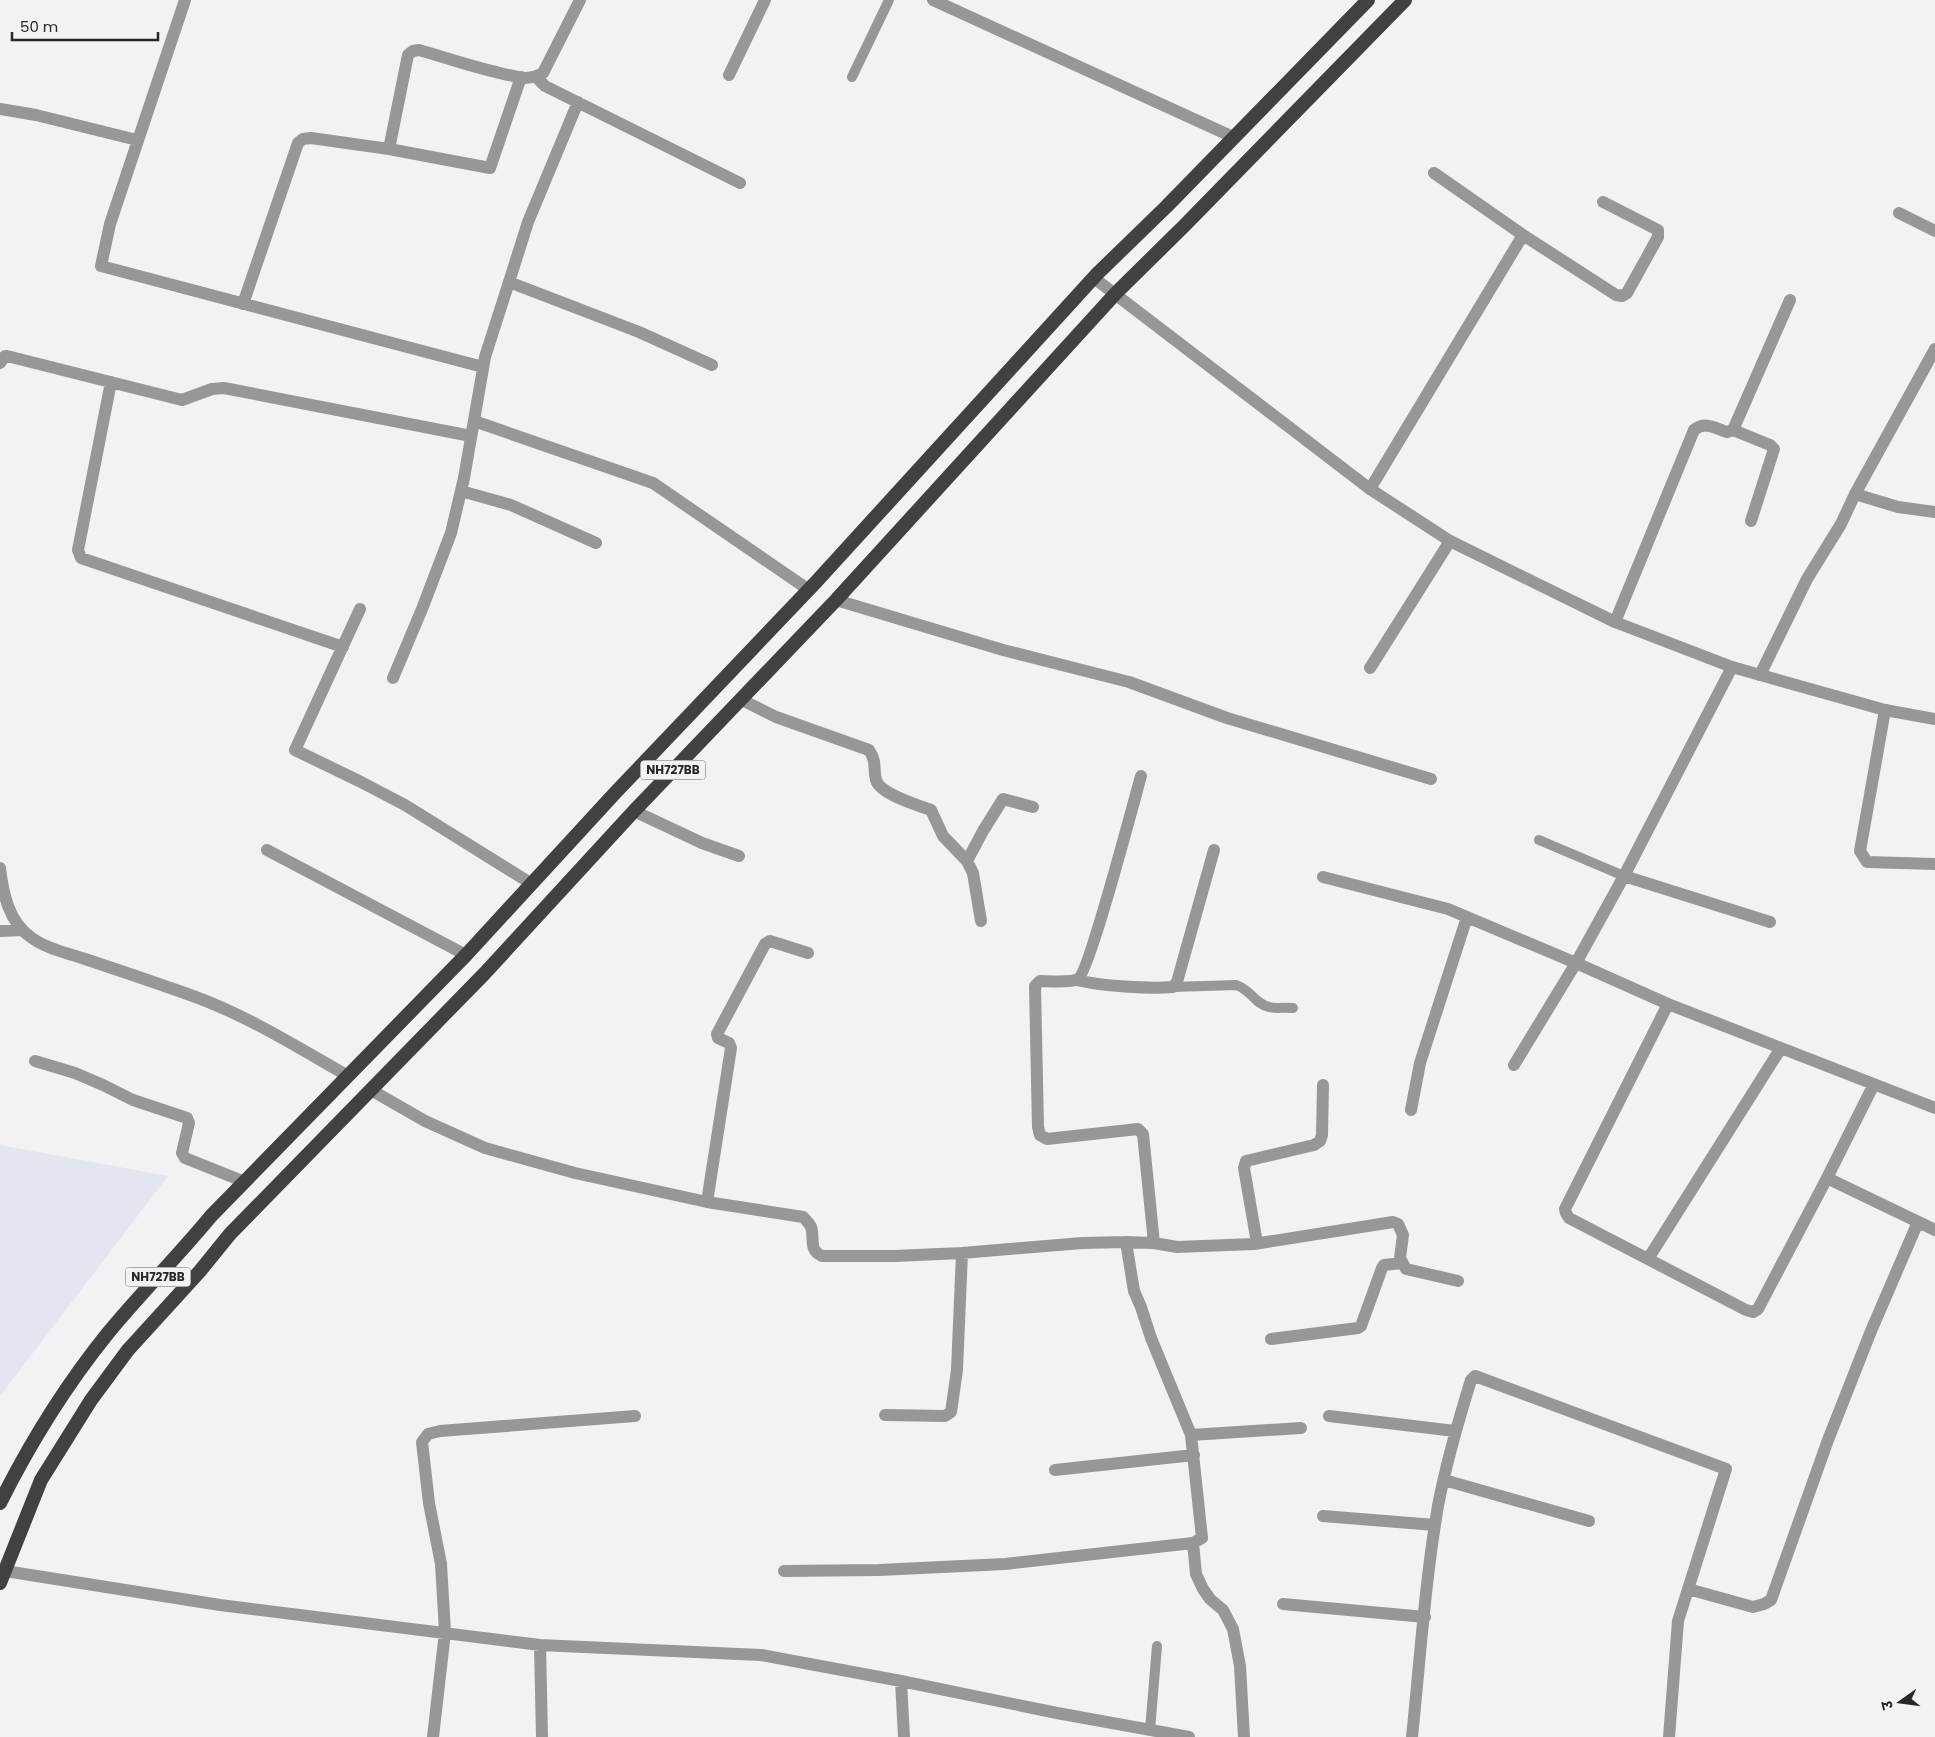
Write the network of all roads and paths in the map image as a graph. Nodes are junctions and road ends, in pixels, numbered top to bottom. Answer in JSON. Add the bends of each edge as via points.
{"nodes":[{"id":1,"x":185,"y":0,"type":"edge"},
{"id":2,"x":580,"y":0,"type":"edge"},
{"id":3,"x":765,"y":0,"type":"edge"},
{"id":4,"x":889,"y":0,"type":"edge"},
{"id":5,"x":933,"y":0,"type":"edge"},
{"id":6,"x":1368,"y":0,"type":"edge"},
{"id":7,"x":1405,"y":0,"type":"edge"},
{"id":8,"x":729,"y":75,"type":"dead end"},
{"id":9,"x":521,"y":77,"type":"junction"},
{"id":10,"x":536,"y":77,"type":"junction"},
{"id":11,"x":852,"y":77,"type":"dead end"},
{"id":12,"x":578,"y":102,"type":"junction"},
{"id":13,"x":0,"y":110,"type":"edge"},
{"id":14,"x":1233,"y":137,"type":"junction"},
{"id":15,"x":137,"y":140,"type":"junction"},
{"id":16,"x":389,"y":149,"type":"junction"},
{"id":17,"x":1434,"y":173,"type":"dead end"},
{"id":18,"x":740,"y":183,"type":"dead end"},
{"id":19,"x":1603,"y":202,"type":"dead end"},
{"id":20,"x":1899,"y":213,"type":"dead end"},
{"id":21,"x":1935,"y":231,"type":"edge"},
{"id":22,"x":1523,"y":235,"type":"junction"},
{"id":23,"x":1094,"y":278,"type":"junction"},
{"id":24,"x":509,"y":282,"type":"junction"},
{"id":25,"x":1116,"y":293,"type":"junction"},
{"id":26,"x":1790,"y":300,"type":"dead end"},
{"id":27,"x":243,"y":304,"type":"junction"},
{"id":28,"x":1935,"y":349,"type":"edge"},
{"id":29,"x":0,"y":363,"type":"edge"},
{"id":30,"x":712,"y":365,"type":"dead end"},
{"id":31,"x":483,"y":367,"type":"junction"},
{"id":32,"x":111,"y":382,"type":"junction"},
{"id":33,"x":474,"y":421,"type":"junction"},
{"id":34,"x":1733,"y":430,"type":"junction"},
{"id":35,"x":471,"y":436,"type":"junction"},
{"id":36,"x":1370,"y":489,"type":"junction"},
{"id":37,"x":461,"y":491,"type":"junction"},
{"id":38,"x":1855,"y":494,"type":"junction"},
{"id":39,"x":1935,"y":512,"type":"edge"},
{"id":40,"x":1751,"y":521,"type":"dead end"},
{"id":41,"x":1450,"y":541,"type":"junction"},
{"id":42,"x":596,"y":543,"type":"dead end"},
{"id":43,"x":809,"y":590,"type":"junction"},
{"id":44,"x":836,"y":600,"type":"junction"},
{"id":45,"x":360,"y":608,"type":"dead end"},
{"id":46,"x":1615,"y":622,"type":"junction"},
{"id":47,"x":342,"y":647,"type":"junction"},
{"id":48,"x":1732,"y":667,"type":"junction"},
{"id":49,"x":1370,"y":668,"type":"dead end"},
{"id":50,"x":1760,"y":675,"type":"junction"},
{"id":51,"x":393,"y":678,"type":"dead end"},
{"id":52,"x":740,"y":699,"type":"junction"},
{"id":53,"x":1885,"y":710,"type":"junction"},
{"id":54,"x":1935,"y":719,"type":"edge"},
{"id":55,"x":1141,"y":776,"type":"dead end"},
{"id":56,"x":1431,"y":779,"type":"dead end"},
{"id":57,"x":1033,"y":807,"type":"dead end"},
{"id":58,"x":634,"y":811,"type":"junction"},
{"id":59,"x":1539,"y":840,"type":"dead end"},
{"id":60,"x":267,"y":850,"type":"dead end"},
{"id":61,"x":1214,"y":850,"type":"dead end"},
{"id":62,"x":739,"y":856,"type":"dead end"},
{"id":63,"x":967,"y":861,"type":"junction"},
{"id":64,"x":1935,"y":864,"type":"edge"},
{"id":65,"x":0,"y":868,"type":"edge"},
{"id":66,"x":1624,"y":876,"type":"junction"},
{"id":67,"x":1323,"y":877,"type":"dead end"},
{"id":68,"x":532,"y":884,"type":"junction"},
{"id":69,"x":1466,"y":916,"type":"junction"},
{"id":70,"x":981,"y":921,"type":"dead end"},
{"id":71,"x":1770,"y":922,"type":"dead end"},
{"id":72,"x":22,"y":930,"type":"junction"},
{"id":73,"x":0,"y":931,"type":"edge"},
{"id":74,"x":808,"y":953,"type":"dead end"},
{"id":75,"x":466,"y":954,"type":"junction"},
{"id":76,"x":1576,"y":963,"type":"junction"},
{"id":77,"x":1077,"y":980,"type":"junction"},
{"id":78,"x":1174,"y":987,"type":"junction"},
{"id":79,"x":1668,"y":1004,"type":"junction"},
{"id":80,"x":1293,"y":1008,"type":"dead end"},
{"id":81,"x":1781,"y":1048,"type":"junction"},
{"id":82,"x":35,"y":1061,"type":"dead end"},
{"id":83,"x":1514,"y":1065,"type":"dead end"},
{"id":84,"x":348,"y":1076,"type":"junction"},
{"id":85,"x":1874,"y":1084,"type":"junction"},
{"id":86,"x":1323,"y":1085,"type":"dead end"},
{"id":87,"x":372,"y":1090,"type":"junction"},
{"id":88,"x":1935,"y":1108,"type":"edge"},
{"id":89,"x":1411,"y":1110,"type":"dead end"},
{"id":90,"x":1827,"y":1178,"type":"junction"},
{"id":91,"x":245,"y":1182,"type":"junction"},
{"id":92,"x":707,"y":1202,"type":"junction"},
{"id":93,"x":1918,"y":1222,"type":"junction"},
{"id":94,"x":1935,"y":1230,"type":"edge"},
{"id":95,"x":1126,"y":1242,"type":"junction"},
{"id":96,"x":1154,"y":1243,"type":"junction"},
{"id":97,"x":1257,"y":1243,"type":"junction"},
{"id":98,"x":962,"y":1253,"type":"junction"},
{"id":99,"x":1648,"y":1259,"type":"junction"},
{"id":100,"x":1402,"y":1263,"type":"junction"},
{"id":101,"x":1458,"y":1281,"type":"dead end"},
{"id":102,"x":1271,"y":1338,"type":"dead end"},
{"id":103,"x":885,"y":1415,"type":"dead end"},
{"id":104,"x":635,"y":1416,"type":"dead end"},
{"id":105,"x":1329,"y":1416,"type":"dead end"},
{"id":106,"x":1301,"y":1428,"type":"dead end"},
{"id":107,"x":1455,"y":1431,"type":"junction"},
{"id":108,"x":1191,"y":1434,"type":"junction"},
{"id":109,"x":1194,"y":1455,"type":"junction"},
{"id":110,"x":1055,"y":1470,"type":"dead end"},
{"id":111,"x":1444,"y":1480,"type":"junction"},
{"id":112,"x":0,"y":1503,"type":"edge"},
{"id":113,"x":1323,"y":1516,"type":"dead end"},
{"id":114,"x":1589,"y":1521,"type":"dead end"},
{"id":115,"x":1435,"y":1525,"type":"junction"},
{"id":116,"x":1193,"y":1543,"type":"junction"},
{"id":117,"x":784,"y":1571,"type":"dead end"},
{"id":118,"x":2,"y":1577,"type":"edge"},
{"id":119,"x":1688,"y":1589,"type":"junction"},
{"id":120,"x":1283,"y":1604,"type":"dead end"},
{"id":121,"x":1424,"y":1617,"type":"junction"},
{"id":122,"x":445,"y":1632,"type":"junction"},
{"id":123,"x":540,"y":1645,"type":"junction"},
{"id":124,"x":1157,"y":1646,"type":"dead end"},
{"id":125,"x":901,"y":1681,"type":"junction"},
{"id":126,"x":1150,"y":1730,"type":"junction"},
{"id":127,"x":433,"y":1737,"type":"edge"},
{"id":128,"x":542,"y":1737,"type":"edge"},
{"id":129,"x":904,"y":1737,"type":"edge"},
{"id":130,"x":1189,"y":1737,"type":"edge"},
{"id":131,"x":1244,"y":1737,"type":"edge"},
{"id":132,"x":1412,"y":1737,"type":"edge"},
{"id":133,"x":1669,"y":1737,"type":"edge"}],
"edges":[{"from":1,"to":15,"type":"street"},
{"from":2,"to":10,"type":"street","via":[[543,73]]},
{"from":3,"to":8,"type":"street"},
{"from":4,"to":11,"type":"lane"},
{"from":5,"to":14,"type":"street"},
{"from":6,"to":14,"type":"highway","number":"NH727BB"},
{"from":7,"to":25,"type":"highway","number":"NH727BB"},
{"from":9,"to":10,"type":"street"},
{"from":9,"to":16,"type":"street","via":[[490,168]]},
{"from":9,"to":16,"type":"street","via":[[413,51],[408,55]]},
{"from":10,"to":12,"type":"street","via":[[545,86]]},
{"from":12,"to":18,"type":"street"},
{"from":12,"to":24,"type":"street","via":[[528,222]]},
{"from":13,"to":15,"type":"street","via":[[36,115]]},
{"from":14,"to":23,"type":"highway","number":"NH727BB"},
{"from":15,"to":27,"type":"street","via":[[110,224],[101,266]]},
{"from":16,"to":27,"type":"street","via":[[311,138],[298,143]]},
{"from":17,"to":22,"type":"street"},
{"from":19,"to":22,"type":"street","via":[[1658,230],[1658,237],[1627,293],[1622,296]]},
{"from":20,"to":21,"type":"street"},
{"from":22,"to":36,"type":"street"},
{"from":23,"to":25,"type":"street"},
{"from":23,"to":43,"type":"highway","number":"NH727BB"},
{"from":24,"to":30,"type":"street","via":[[640,332]]},
{"from":24,"to":31,"type":"street"},
{"from":25,"to":36,"type":"street"},
{"from":25,"to":44,"type":"highway","number":"NH727BB"},
{"from":26,"to":34,"type":"street"},
{"from":27,"to":31,"type":"street"},
{"from":28,"to":38,"type":"street"},
{"from":29,"to":32,"type":"street","via":[[7,356]]},
{"from":31,"to":33,"type":"street"},
{"from":32,"to":35,"type":"street","via":[[182,400],[224,388]]},
{"from":32,"to":47,"type":"street","via":[[78,550],[81,558]]},
{"from":33,"to":35,"type":"street"},
{"from":33,"to":43,"type":"street","via":[[653,483]]},
{"from":34,"to":40,"type":"street","via":[[1774,449]]},
{"from":34,"to":46,"type":"street","via":[[1727,432],[1706,424],[1694,430]]},
{"from":35,"to":37,"type":"street"},
{"from":36,"to":41,"type":"street"},
{"from":37,"to":42,"type":"street","via":[[511,505]]},
{"from":37,"to":51,"type":"street","via":[[451,533]]},
{"from":38,"to":39,"type":"street","via":[[1898,507]]},
{"from":38,"to":50,"type":"street","via":[[1841,524],[1806,579]]},
{"from":41,"to":46,"type":"street"},
{"from":41,"to":49,"type":"street"},
{"from":43,"to":68,"type":"highway","number":"NH727BB"},
{"from":44,"to":52,"type":"highway","number":"NH727BB"},
{"from":44,"to":56,"type":"street","via":[[1003,650],[1129,682],[1227,718]]},
{"from":45,"to":47,"type":"street"},
{"from":46,"to":48,"type":"street"},
{"from":47,"to":68,"type":"street","via":[[295,750],[405,805]]},
{"from":48,"to":50,"type":"street"},
{"from":48,"to":66,"type":"street"},
{"from":50,"to":53,"type":"street"},
{"from":52,"to":58,"type":"highway","number":"NH727BB"},
{"from":52,"to":63,"type":"street","via":[[776,717],[869,750],[874,757],[876,779],[883,790],[931,810],[943,836]]},
{"from":53,"to":54,"type":"street"},
{"from":53,"to":64,"type":"street","via":[[1860,851],[1867,862]]},
{"from":55,"to":77,"type":"street","via":[[1093,945],[1082,976]]},
{"from":57,"to":63,"type":"street","via":[[1004,799]]},
{"from":58,"to":62,"type":"street","via":[[702,843]]},
{"from":58,"to":87,"type":"highway","number":"NH727BB"},
{"from":59,"to":66,"type":"lane"},
{"from":60,"to":75,"type":"street"},
{"from":61,"to":78,"type":"street"},
{"from":63,"to":70,"type":"street","via":[[973,873]]},
{"from":65,"to":72,"type":"street","via":[[8,906]]},
{"from":66,"to":71,"type":"street"},
{"from":66,"to":76,"type":"street"},
{"from":67,"to":69,"type":"street"},
{"from":68,"to":75,"type":"highway","number":"NH727BB"},
{"from":69,"to":76,"type":"street"},
{"from":69,"to":89,"type":"street","via":[[1420,1063]]},
{"from":72,"to":73,"type":"street"},
{"from":72,"to":84,"type":"street","via":[[56,949],[194,996],[239,1015]]},
{"from":74,"to":92,"type":"street","via":[[770,941],[765,944],[717,1034],[731,1048]]},
{"from":75,"to":84,"type":"highway","number":"NH727BB"},
{"from":76,"to":79,"type":"street"},
{"from":76,"to":83,"type":"street"},
{"from":77,"to":78,"type":"street","via":[[1109,985]]},
{"from":77,"to":96,"type":"street","via":[[1040,981],[1035,986],[1040,1135],[1047,1139],[1141,1131]]},
{"from":78,"to":80,"type":"lane","via":[[1236,985],[1269,1007]]},
{"from":79,"to":81,"type":"street"},
{"from":79,"to":99,"type":"street","via":[[1565,1209],[1570,1218]]},
{"from":81,"to":85,"type":"street"},
{"from":81,"to":99,"type":"street"},
{"from":82,"to":91,"type":"street","via":[[75,1073],[133,1100],[187,1118],[184,1158]]},
{"from":84,"to":91,"type":"highway","number":"NH727BB"},
{"from":85,"to":88,"type":"street"},
{"from":85,"to":90,"type":"street"},
{"from":86,"to":97,"type":"street","via":[[1320,1141],[1246,1161],[1244,1168]]},
{"from":87,"to":92,"type":"street","via":[[426,1121],[485,1148],[575,1173]]},
{"from":87,"to":118,"type":"highway","number":"NH727BB","via":[[230,1234],[128,1350],[91,1400],[41,1480]]},
{"from":90,"to":93,"type":"street"},
{"from":90,"to":99,"type":"street","via":[[1758,1309],[1753,1312]]},
{"from":91,"to":112,"type":"highway","number":"NH727BB","via":[[108,1333],[69,1385],[18,1467]]},
{"from":92,"to":98,"type":"street","via":[[803,1217],[811,1227],[813,1248],[822,1256]]},
{"from":93,"to":94,"type":"street"},
{"from":93,"to":119,"type":"street","via":[[1860,1358],[1771,1600],[1753,1607]]},
{"from":95,"to":96,"type":"street"},
{"from":95,"to":98,"type":"street"},
{"from":95,"to":108,"type":"street","via":[[1134,1291]]},
{"from":96,"to":97,"type":"street","via":[[1191,1247]]},
{"from":97,"to":100,"type":"street","via":[[1393,1222],[1398,1224],[1402,1235]]},
{"from":98,"to":103,"type":"street","via":[[957,1370],[951,1412],[945,1416]]},
{"from":100,"to":101,"type":"street","via":[[1412,1272]]},
{"from":100,"to":102,"type":"street","via":[[1384,1265],[1358,1328]]},
{"from":104,"to":122,"type":"street","via":[[428,1434],[422,1442],[441,1564]]},
{"from":105,"to":107,"type":"street"},
{"from":106,"to":108,"type":"street"},
{"from":107,"to":111,"type":"street"},
{"from":107,"to":119,"type":"street","via":[[1475,1376],[1725,1467]]},
{"from":108,"to":109,"type":"street"},
{"from":109,"to":110,"type":"street"},
{"from":109,"to":116,"type":"street","via":[[1202,1538]]},
{"from":111,"to":114,"type":"street"},
{"from":111,"to":115,"type":"street"},
{"from":113,"to":115,"type":"street"},
{"from":115,"to":121,"type":"street"},
{"from":116,"to":117,"type":"street","via":[[987,1566]]},
{"from":116,"to":131,"type":"street","via":[[1196,1574],[1210,1599],[1223,1610],[1232,1629],[1240,1666]]},
{"from":118,"to":122,"type":"street"},
{"from":119,"to":133,"type":"street","via":[[1678,1621]]},
{"from":120,"to":121,"type":"street"},
{"from":121,"to":132,"type":"street"},
{"from":122,"to":123,"type":"street"},
{"from":122,"to":127,"type":"street"},
{"from":123,"to":125,"type":"street","via":[[761,1655]]},
{"from":123,"to":128,"type":"street"},
{"from":124,"to":126,"type":"lane"},
{"from":125,"to":126,"type":"street"},
{"from":125,"to":129,"type":"street"},
{"from":126,"to":130,"type":"street"}]}
